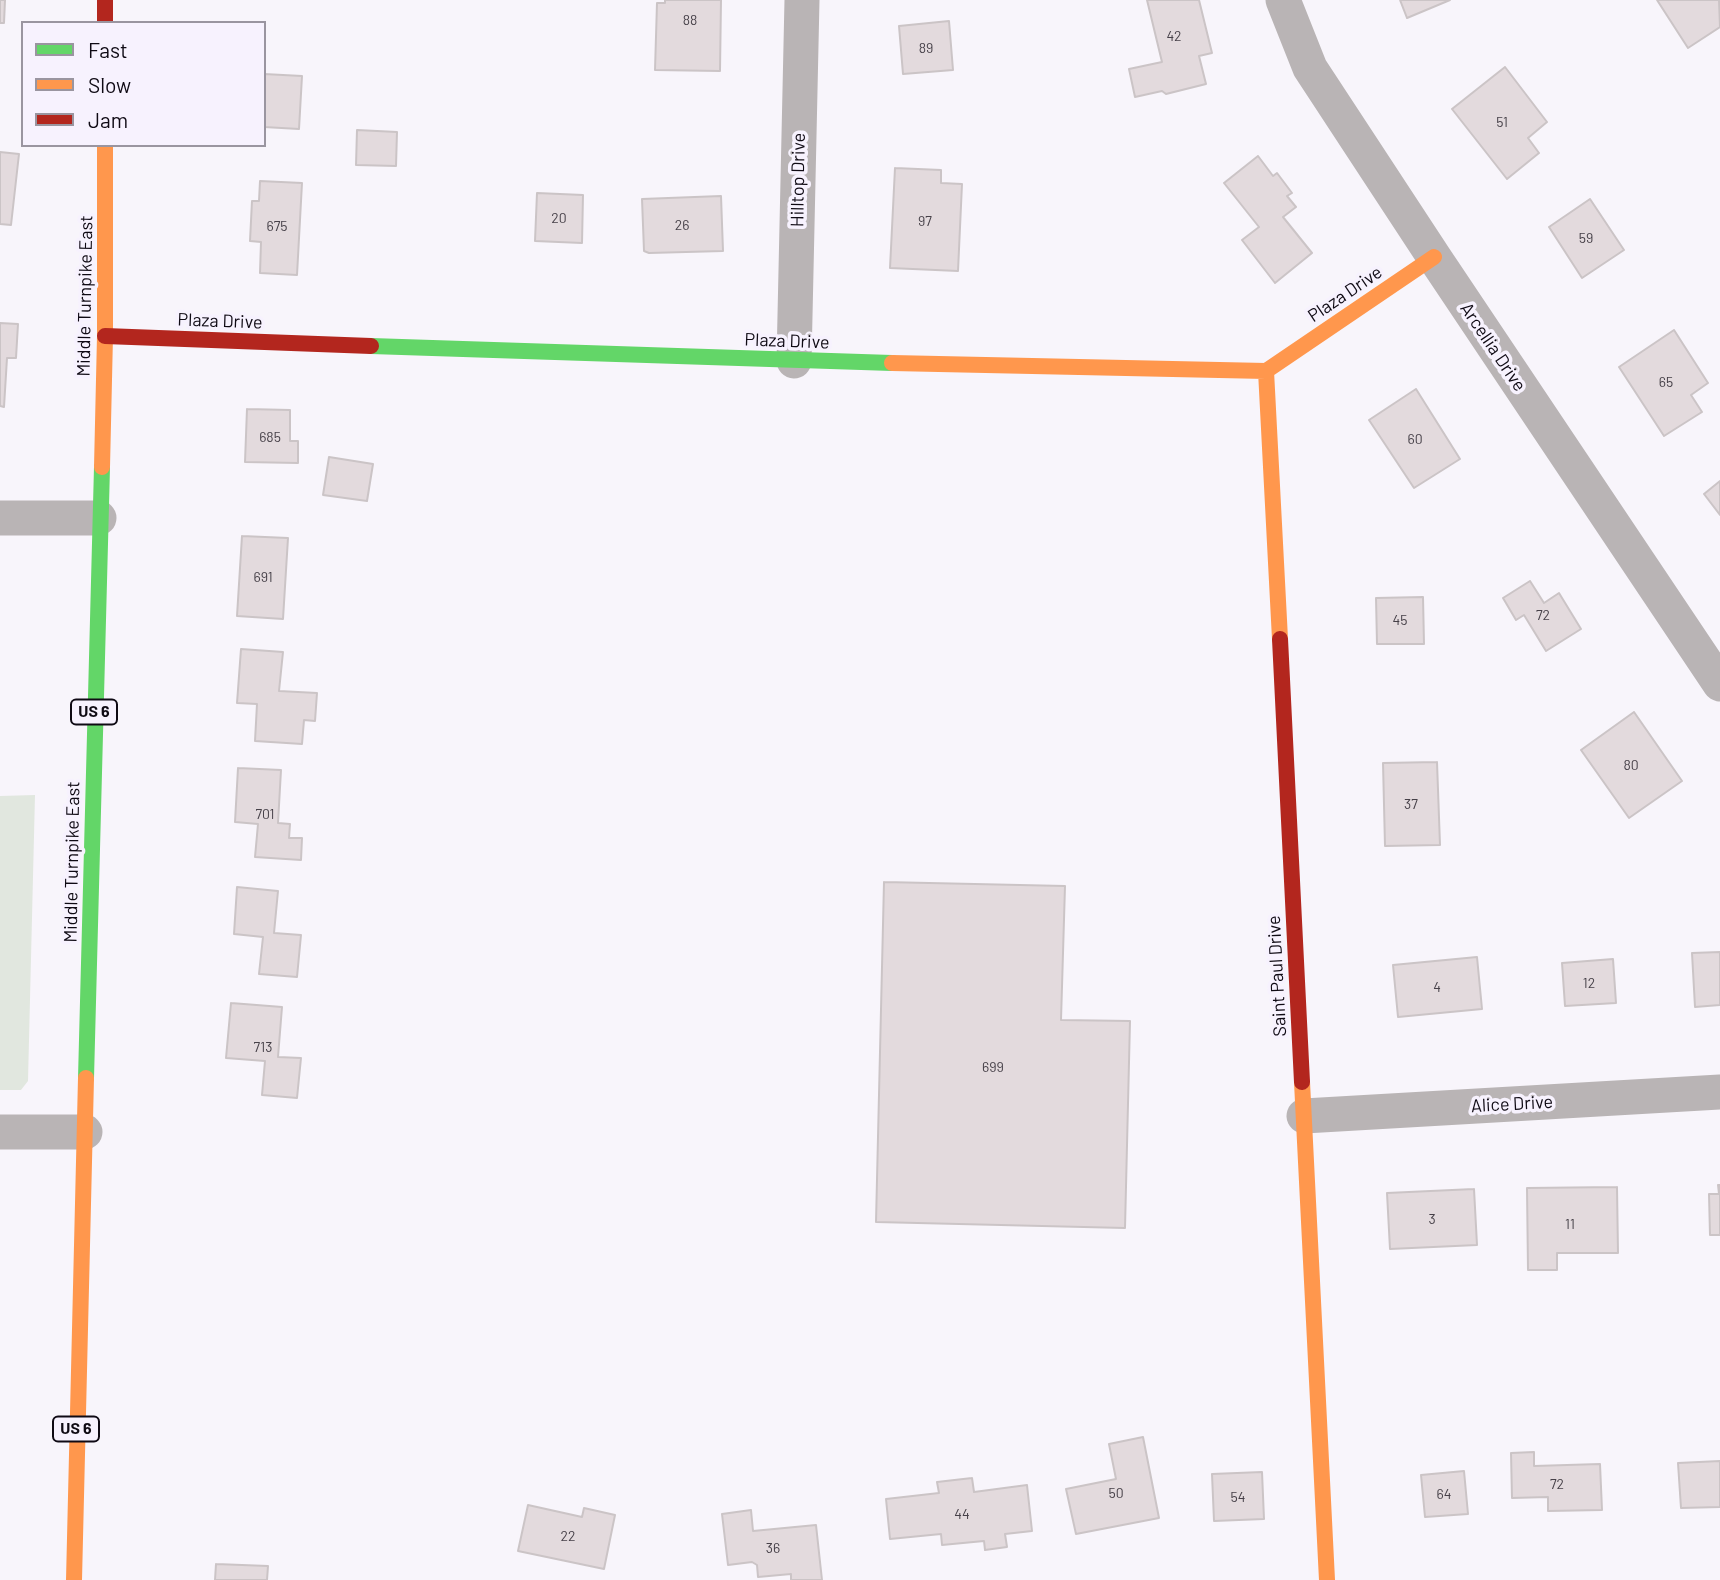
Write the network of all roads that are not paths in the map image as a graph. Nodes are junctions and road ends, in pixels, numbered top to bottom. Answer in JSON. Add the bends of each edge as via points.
{"nodes":[{"id":1,"x":105,"y":0,"type":"edge"},
{"id":2,"x":802,"y":0,"type":"edge"},
{"id":3,"x":1283,"y":0,"type":"edge"},
{"id":4,"x":105,"y":21,"type":"edge"},
{"id":5,"x":105,"y":147,"type":"edge"},
{"id":6,"x":1434,"y":257,"type":"junction"},
{"id":7,"x":104,"y":336,"type":"junction"},
{"id":8,"x":794,"y":361,"type":"junction"},
{"id":9,"x":1266,"y":371,"type":"junction"},
{"id":10,"x":0,"y":518,"type":"edge"},
{"id":11,"x":99,"y":518,"type":"junction"},
{"id":12,"x":1720,"y":684,"type":"edge"},
{"id":13,"x":1720,"y":1092,"type":"edge"},
{"id":14,"x":1304,"y":1116,"type":"junction"},
{"id":15,"x":0,"y":1132,"type":"edge"},
{"id":16,"x":85,"y":1132,"type":"junction"},
{"id":17,"x":74,"y":1580,"type":"edge"},
{"id":18,"x":1327,"y":1580,"type":"edge"}],
"edges":[{"from":1,"to":4,"type":"street"},
{"from":2,"to":8,"type":"street","name":"Hilltop Drive"},
{"from":3,"to":6,"type":"street","name":"Arcellia Drive","via":[[1310,68]]},
{"from":5,"to":7,"type":"street","name":"Middle Turnpike East","number":"US 6"},
{"from":6,"to":9,"type":"street","name":"Plaza Drive"},
{"from":6,"to":12,"type":"street","name":"Arcellia Drive"},
{"from":7,"to":8,"type":"street","name":"Plaza Drive"},
{"from":7,"to":11,"type":"street","name":"Middle Turnpike East","number":"US 6"},
{"from":8,"to":9,"type":"street","name":"Plaza Drive"},
{"from":9,"to":14,"type":"street","name":"Saint Paul Drive"},
{"from":10,"to":11,"type":"street"},
{"from":11,"to":16,"type":"street","name":"Middle Turnpike East","number":"US 6"},
{"from":13,"to":14,"type":"street","name":"Alice Drive"},
{"from":14,"to":18,"type":"street","name":"Saint Paul Drive"},
{"from":15,"to":16,"type":"street"},
{"from":16,"to":17,"type":"street","name":"Middle Turnpike East","number":"US 6"}]}
